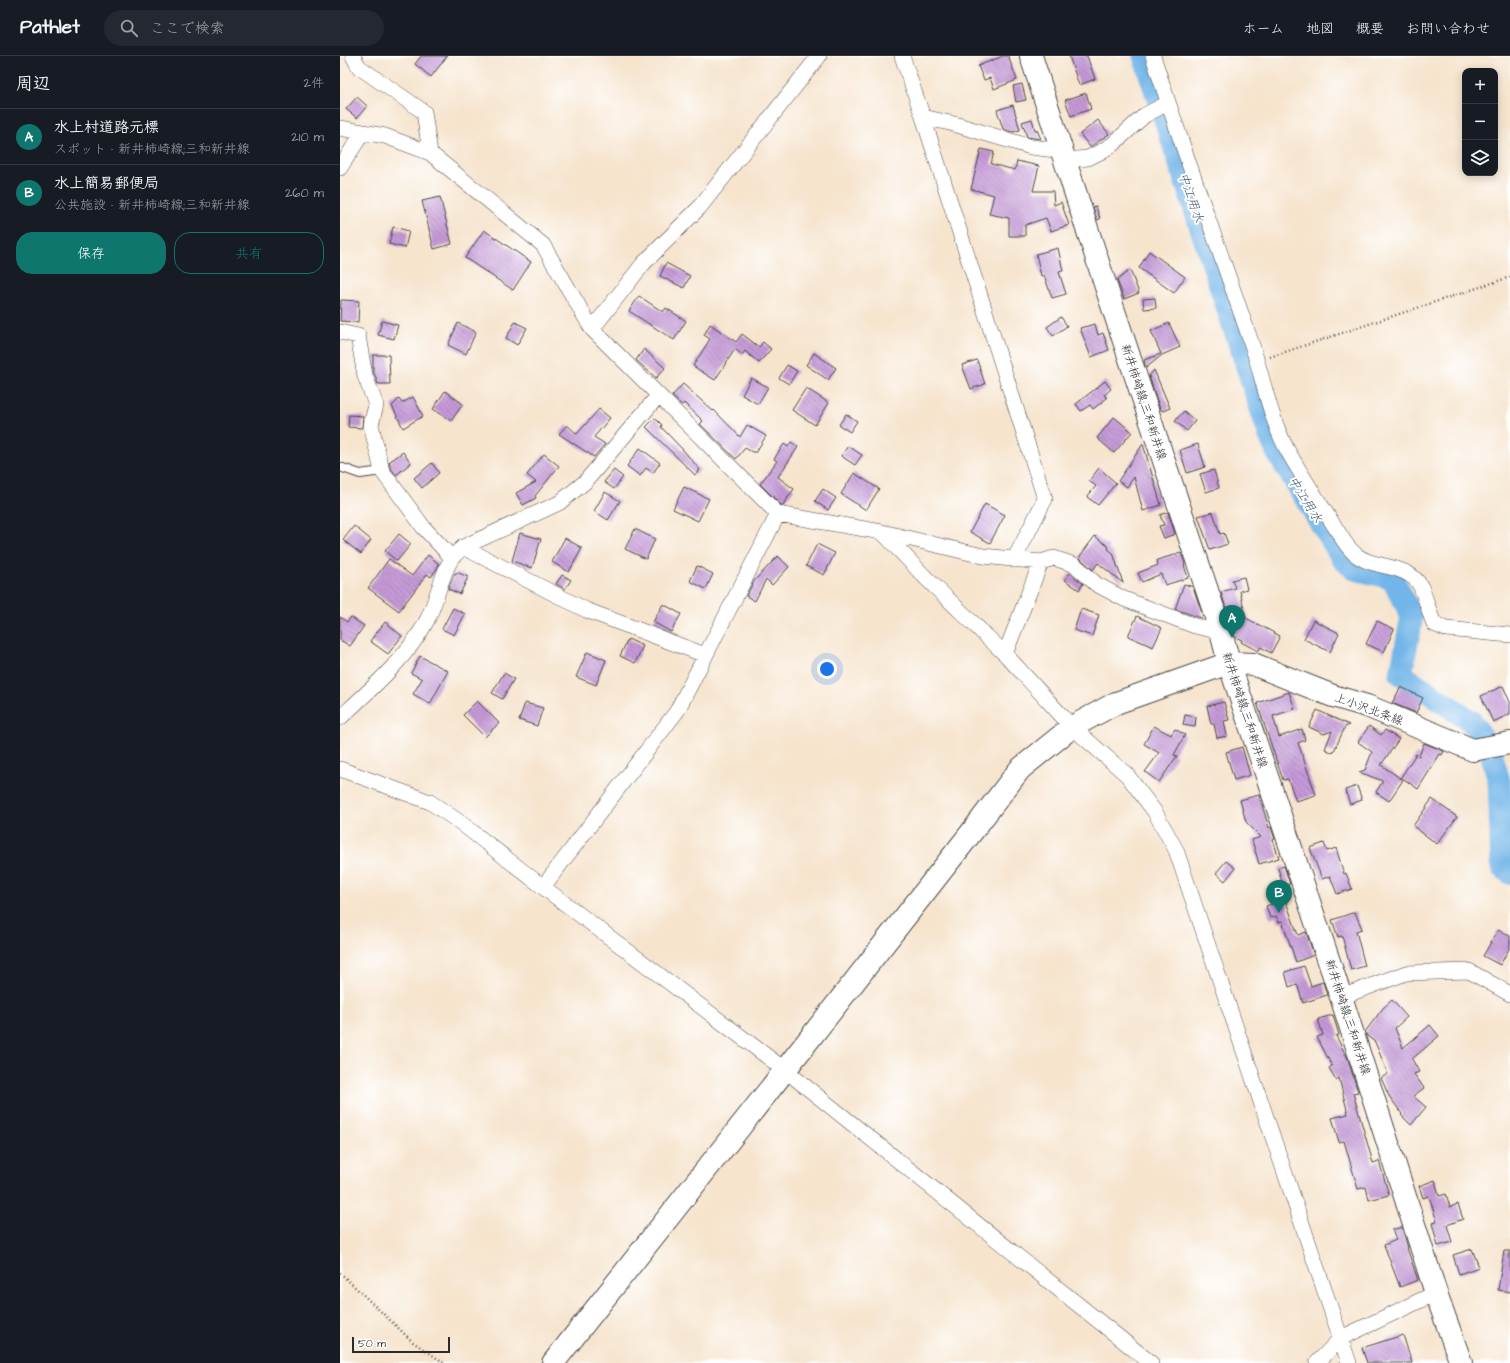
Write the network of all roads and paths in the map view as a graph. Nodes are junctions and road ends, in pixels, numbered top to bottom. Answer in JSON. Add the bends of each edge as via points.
{"nodes":[{"id":1,"x":353,"y":56,"type":"edge"},
{"id":2,"x":819,"y":56,"type":"edge"},
{"id":3,"x":902,"y":56,"type":"edge"},
{"id":4,"x":1031,"y":56,"type":"edge"},
{"id":5,"x":1153,"y":56,"type":"edge"},
{"id":6,"x":1168,"y":103,"type":"junction"},
{"id":7,"x":923,"y":117,"type":"junction"},
{"id":8,"x":340,"y":128,"type":"edge"},
{"id":9,"x":363,"y":132,"type":"junction"},
{"id":10,"x":430,"y":152,"type":"junction"},
{"id":11,"x":1064,"y":156,"type":"junction"},
{"id":12,"x":340,"y":168,"type":"edge"},
{"id":13,"x":1510,"y":277,"type":"edge"},
{"id":14,"x":592,"y":329,"type":"junction"},
{"id":15,"x":340,"y":332,"type":"edge"},
{"id":16,"x":1258,"y":361,"type":"junction"},
{"id":17,"x":658,"y":396,"type":"junction"},
{"id":18,"x":340,"y":467,"type":"edge"},
{"id":19,"x":382,"y":471,"type":"junction"},
{"id":20,"x":778,"y":514,"type":"junction"},
{"id":21,"x":882,"y":532,"type":"junction"},
{"id":22,"x":458,"y":553,"type":"junction"},
{"id":23,"x":1014,"y":560,"type":"junction"},
{"id":24,"x":1041,"y":562,"type":"junction"},
{"id":25,"x":1221,"y":632,"type":"junction"},
{"id":26,"x":1510,"y":635,"type":"edge"},
{"id":27,"x":1005,"y":654,"type":"junction"},
{"id":28,"x":705,"y":655,"type":"junction"},
{"id":29,"x":1229,"y":663,"type":"junction"},
{"id":30,"x":340,"y":718,"type":"edge"},
{"id":31,"x":1072,"y":727,"type":"junction"},
{"id":32,"x":1505,"y":744,"type":"edge"},
{"id":33,"x":340,"y":769,"type":"edge"},
{"id":34,"x":543,"y":887,"type":"junction"},
{"id":35,"x":1510,"y":994,"type":"edge"},
{"id":36,"x":1342,"y":997,"type":"junction"},
{"id":37,"x":785,"y":1070,"type":"junction"},
{"id":38,"x":340,"y":1273,"type":"edge"},
{"id":39,"x":1436,"y":1293,"type":"junction"},
{"id":40,"x":1341,"y":1338,"type":"junction"},
{"id":41,"x":444,"y":1363,"type":"edge"},
{"id":42,"x":553,"y":1363,"type":"edge"},
{"id":43,"x":1151,"y":1363,"type":"edge"},
{"id":44,"x":1317,"y":1363,"type":"edge"},
{"id":45,"x":1349,"y":1363,"type":"edge"},
{"id":46,"x":1461,"y":1363,"type":"edge"}],
"edges":[{"from":1,"to":10,"type":"street","via":[[360,67],[424,112]]},
{"from":2,"to":14,"type":"street","via":[[699,208],[642,264]]},
{"from":3,"to":7,"type":"street"},
{"from":4,"to":11,"type":"main road","name":"新井柿崎線;三和新井線"},
{"from":5,"to":6,"type":"street"},
{"from":6,"to":11,"type":"street","via":[[1145,116],[1102,151],[1088,158]]},
{"from":6,"to":16,"type":"street"},
{"from":7,"to":11,"type":"street"},
{"from":7,"to":23,"type":"street","via":[[1045,499]]},
{"from":8,"to":9,"type":"street"},
{"from":9,"to":10,"type":"street","via":[[385,136]]},
{"from":9,"to":12,"type":"street"},
{"from":10,"to":14,"type":"street","via":[[543,246]]},
{"from":11,"to":25,"type":"main road","name":"新井柿崎線;三和新井線"},
{"from":13,"to":16,"type":"path"},
{"from":14,"to":17,"type":"street"},
{"from":15,"to":19,"type":"street","via":[[358,336],[366,376],[376,405],[371,425]]},
{"from":16,"to":26,"type":"street","via":[[1276,425],[1289,453],[1348,547],[1367,561],[1411,576],[1420,586],[1434,624],[1446,629]]},
{"from":17,"to":20,"type":"street"},
{"from":17,"to":22,"type":"street","via":[[585,482],[559,502]]},
{"from":18,"to":19,"type":"lane","via":[[360,474]]},
{"from":19,"to":22,"type":"street","via":[[424,528]]},
{"from":20,"to":21,"type":"street"},
{"from":20,"to":28,"type":"street"},
{"from":21,"to":23,"type":"street","via":[[983,556]]},
{"from":21,"to":27,"type":"street"},
{"from":22,"to":28,"type":"street","via":[[586,610]]},
{"from":22,"to":30,"type":"street","via":[[439,586],[427,620],[412,644],[377,683]]},
{"from":23,"to":24,"type":"street"},
{"from":24,"to":25,"type":"street","via":[[1054,558],[1075,565],[1096,584],[1124,599],[1195,626]]},
{"from":24,"to":27,"type":"street"},
{"from":25,"to":29,"type":"main road","name":"新井柿崎線;三和新井線"},
{"from":27,"to":31,"type":"street"},
{"from":28,"to":34,"type":"street","via":[[677,711]]},
{"from":29,"to":31,"type":"main road","via":[[1116,703]]},
{"from":29,"to":32,"type":"main road","name":"上小沢北条線","via":[[1253,664],[1333,696],[1367,706],[1473,750]]},
{"from":29,"to":36,"type":"main road","name":"新井柿崎線;三和新井線"},
{"from":31,"to":37,"type":"main road","via":[[1020,769]]},
{"from":31,"to":40,"type":"street","via":[[1127,775],[1155,812],[1176,850]]},
{"from":33,"to":34,"type":"street","via":[[430,802]]},
{"from":34,"to":37,"type":"street"},
{"from":35,"to":36,"type":"street","via":[[1469,971],[1406,973]]},
{"from":36,"to":39,"type":"main road","name":"新井柿崎線;三和新井線"},
{"from":37,"to":42,"type":"main road"},
{"from":37,"to":43,"type":"street"},
{"from":38,"to":41,"type":"path","via":[[413,1342]]},
{"from":39,"to":40,"type":"street"},
{"from":39,"to":46,"type":"main road","name":"新井柿崎線;三和新井線"},
{"from":40,"to":44,"type":"street"},
{"from":40,"to":45,"type":"street"}]}
